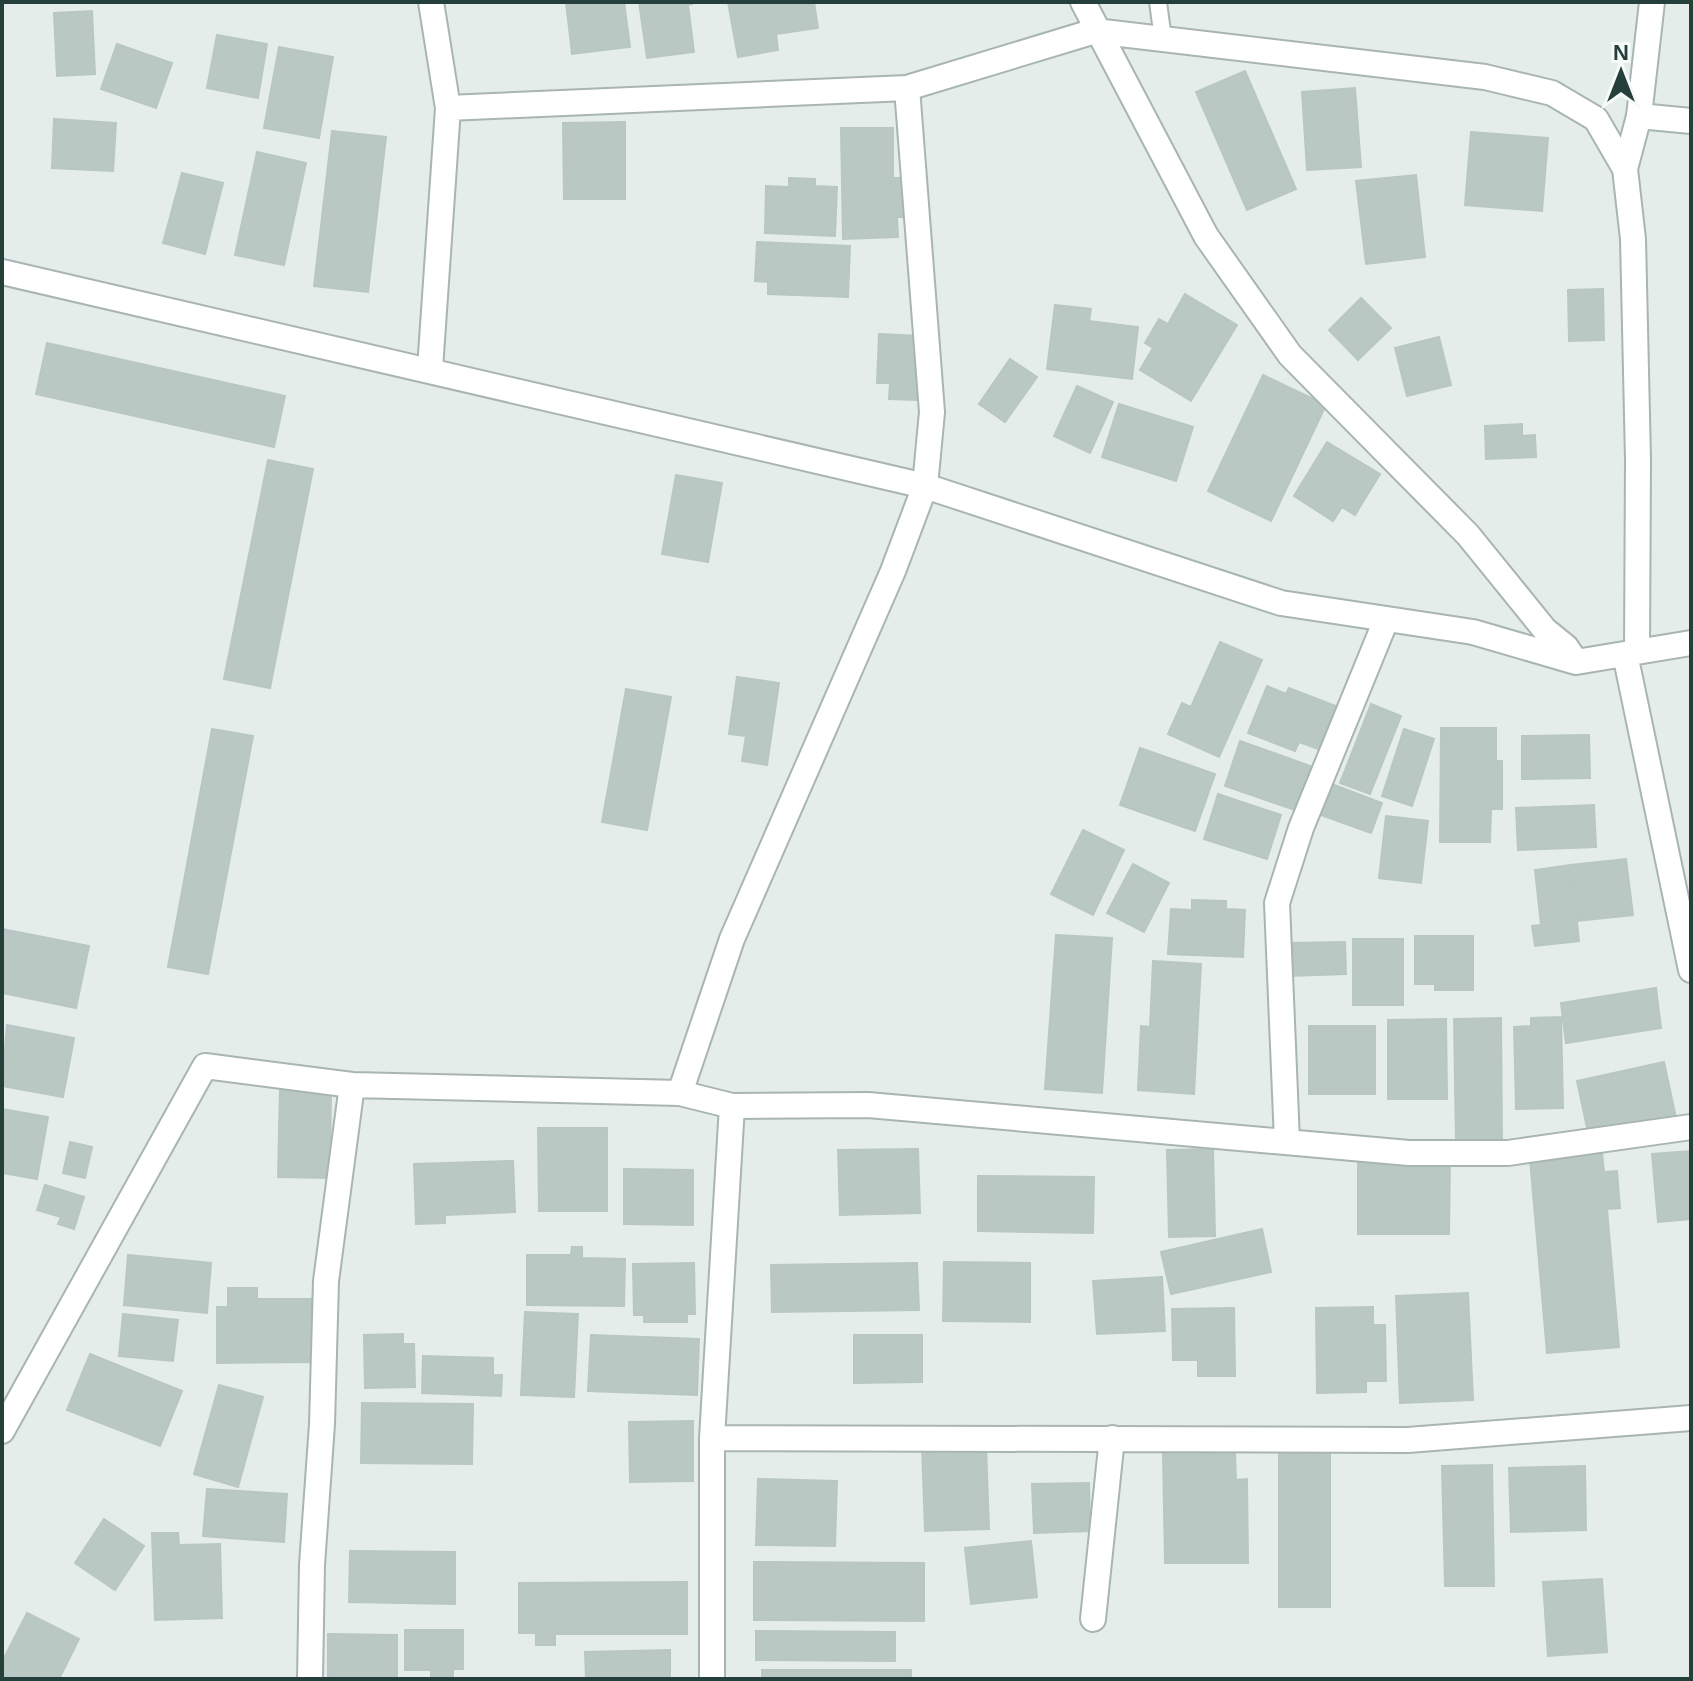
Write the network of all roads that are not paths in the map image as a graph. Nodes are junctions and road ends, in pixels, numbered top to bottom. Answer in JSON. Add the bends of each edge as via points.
{"nodes":[{"id":1,"x":431,"y":2,"type":"edge"},
{"id":2,"x":1083,"y":2,"type":"edge"},
{"id":3,"x":1158,"y":2,"type":"edge"},
{"id":4,"x":1652,"y":2,"type":"edge"},
{"id":5,"x":1095,"y":31,"type":"junction"},
{"id":6,"x":1163,"y":39,"type":"junction"},
{"id":7,"x":907,"y":88,"type":"junction"},
{"id":8,"x":448,"y":108,"type":"junction"},
{"id":9,"x":1639,"y":116,"type":"junction"},
{"id":10,"x":1691,"y":121,"type":"edge"},
{"id":11,"x":1625,"y":169,"type":"junction"},
{"id":12,"x":2,"y":272,"type":"edge"},
{"id":13,"x":430,"y":369,"type":"junction"},
{"id":14,"x":925,"y":486,"type":"junction"},
{"id":15,"x":1386,"y":620,"type":"junction"},
{"id":16,"x":1691,"y":643,"type":"edge"},
{"id":17,"x":1631,"y":653,"type":"junction"},
{"id":18,"x":1576,"y":662,"type":"junction"},
{"id":19,"x":1691,"y":970,"type":"edge"},
{"id":20,"x":352,"y":1085,"type":"junction"},
{"id":21,"x":680,"y":1093,"type":"junction"},
{"id":22,"x":732,"y":1106,"type":"junction"},
{"id":23,"x":1691,"y":1127,"type":"edge"},
{"id":24,"x":1287,"y":1141,"type":"junction"},
{"id":25,"x":1691,"y":1418,"type":"edge"},
{"id":26,"x":2,"y":1431,"type":"edge"},
{"id":27,"x":712,"y":1438,"type":"junction"},
{"id":28,"x":1112,"y":1438,"type":"junction"},
{"id":29,"x":1093,"y":1619,"type":"dead end"},
{"id":30,"x":310,"y":1679,"type":"edge"},
{"id":31,"x":712,"y":1679,"type":"edge"}],
"edges":[{"from":1,"to":8,"type":"street"},
{"from":2,"to":5,"type":"street"},
{"from":3,"to":6,"type":"lane"},
{"from":4,"to":9,"type":"street"},
{"from":5,"to":6,"type":"street"},
{"from":5,"to":7,"type":"street"},
{"from":5,"to":18,"type":"street","via":[[1206,236],[1290,355],[1468,535]]},
{"from":6,"to":11,"type":"street","via":[[1485,77],[1552,93],[1596,119]]},
{"from":7,"to":8,"type":"street"},
{"from":7,"to":14,"type":"street","via":[[932,412]]},
{"from":8,"to":13,"type":"street"},
{"from":9,"to":10,"type":"street"},
{"from":9,"to":11,"type":"street"},
{"from":11,"to":17,"type":"street","via":[[1633,239],[1638,459]]},
{"from":12,"to":13,"type":"street"},
{"from":13,"to":14,"type":"street"},
{"from":14,"to":15,"type":"street","via":[[1281,603]]},
{"from":14,"to":21,"type":"street","via":[[732,939]]},
{"from":15,"to":18,"type":"street","via":[[1473,632]]},
{"from":15,"to":24,"type":"street","via":[[1301,828],[1277,903]]},
{"from":16,"to":17,"type":"street"},
{"from":17,"to":18,"type":"street"},
{"from":17,"to":19,"type":"street"},
{"from":20,"to":21,"type":"street"},
{"from":20,"to":26,"type":"street","via":[[205,1066]]},
{"from":20,"to":30,"type":"street","via":[[326,1281]]},
{"from":21,"to":22,"type":"street"},
{"from":22,"to":24,"type":"street","via":[[868,1105]]},
{"from":22,"to":27,"type":"street"},
{"from":23,"to":24,"type":"street","via":[[1508,1153],[1409,1153]]},
{"from":25,"to":28,"type":"street","via":[[1408,1440]]},
{"from":27,"to":28,"type":"street"},
{"from":27,"to":31,"type":"street"},
{"from":28,"to":29,"type":"street"}]}
